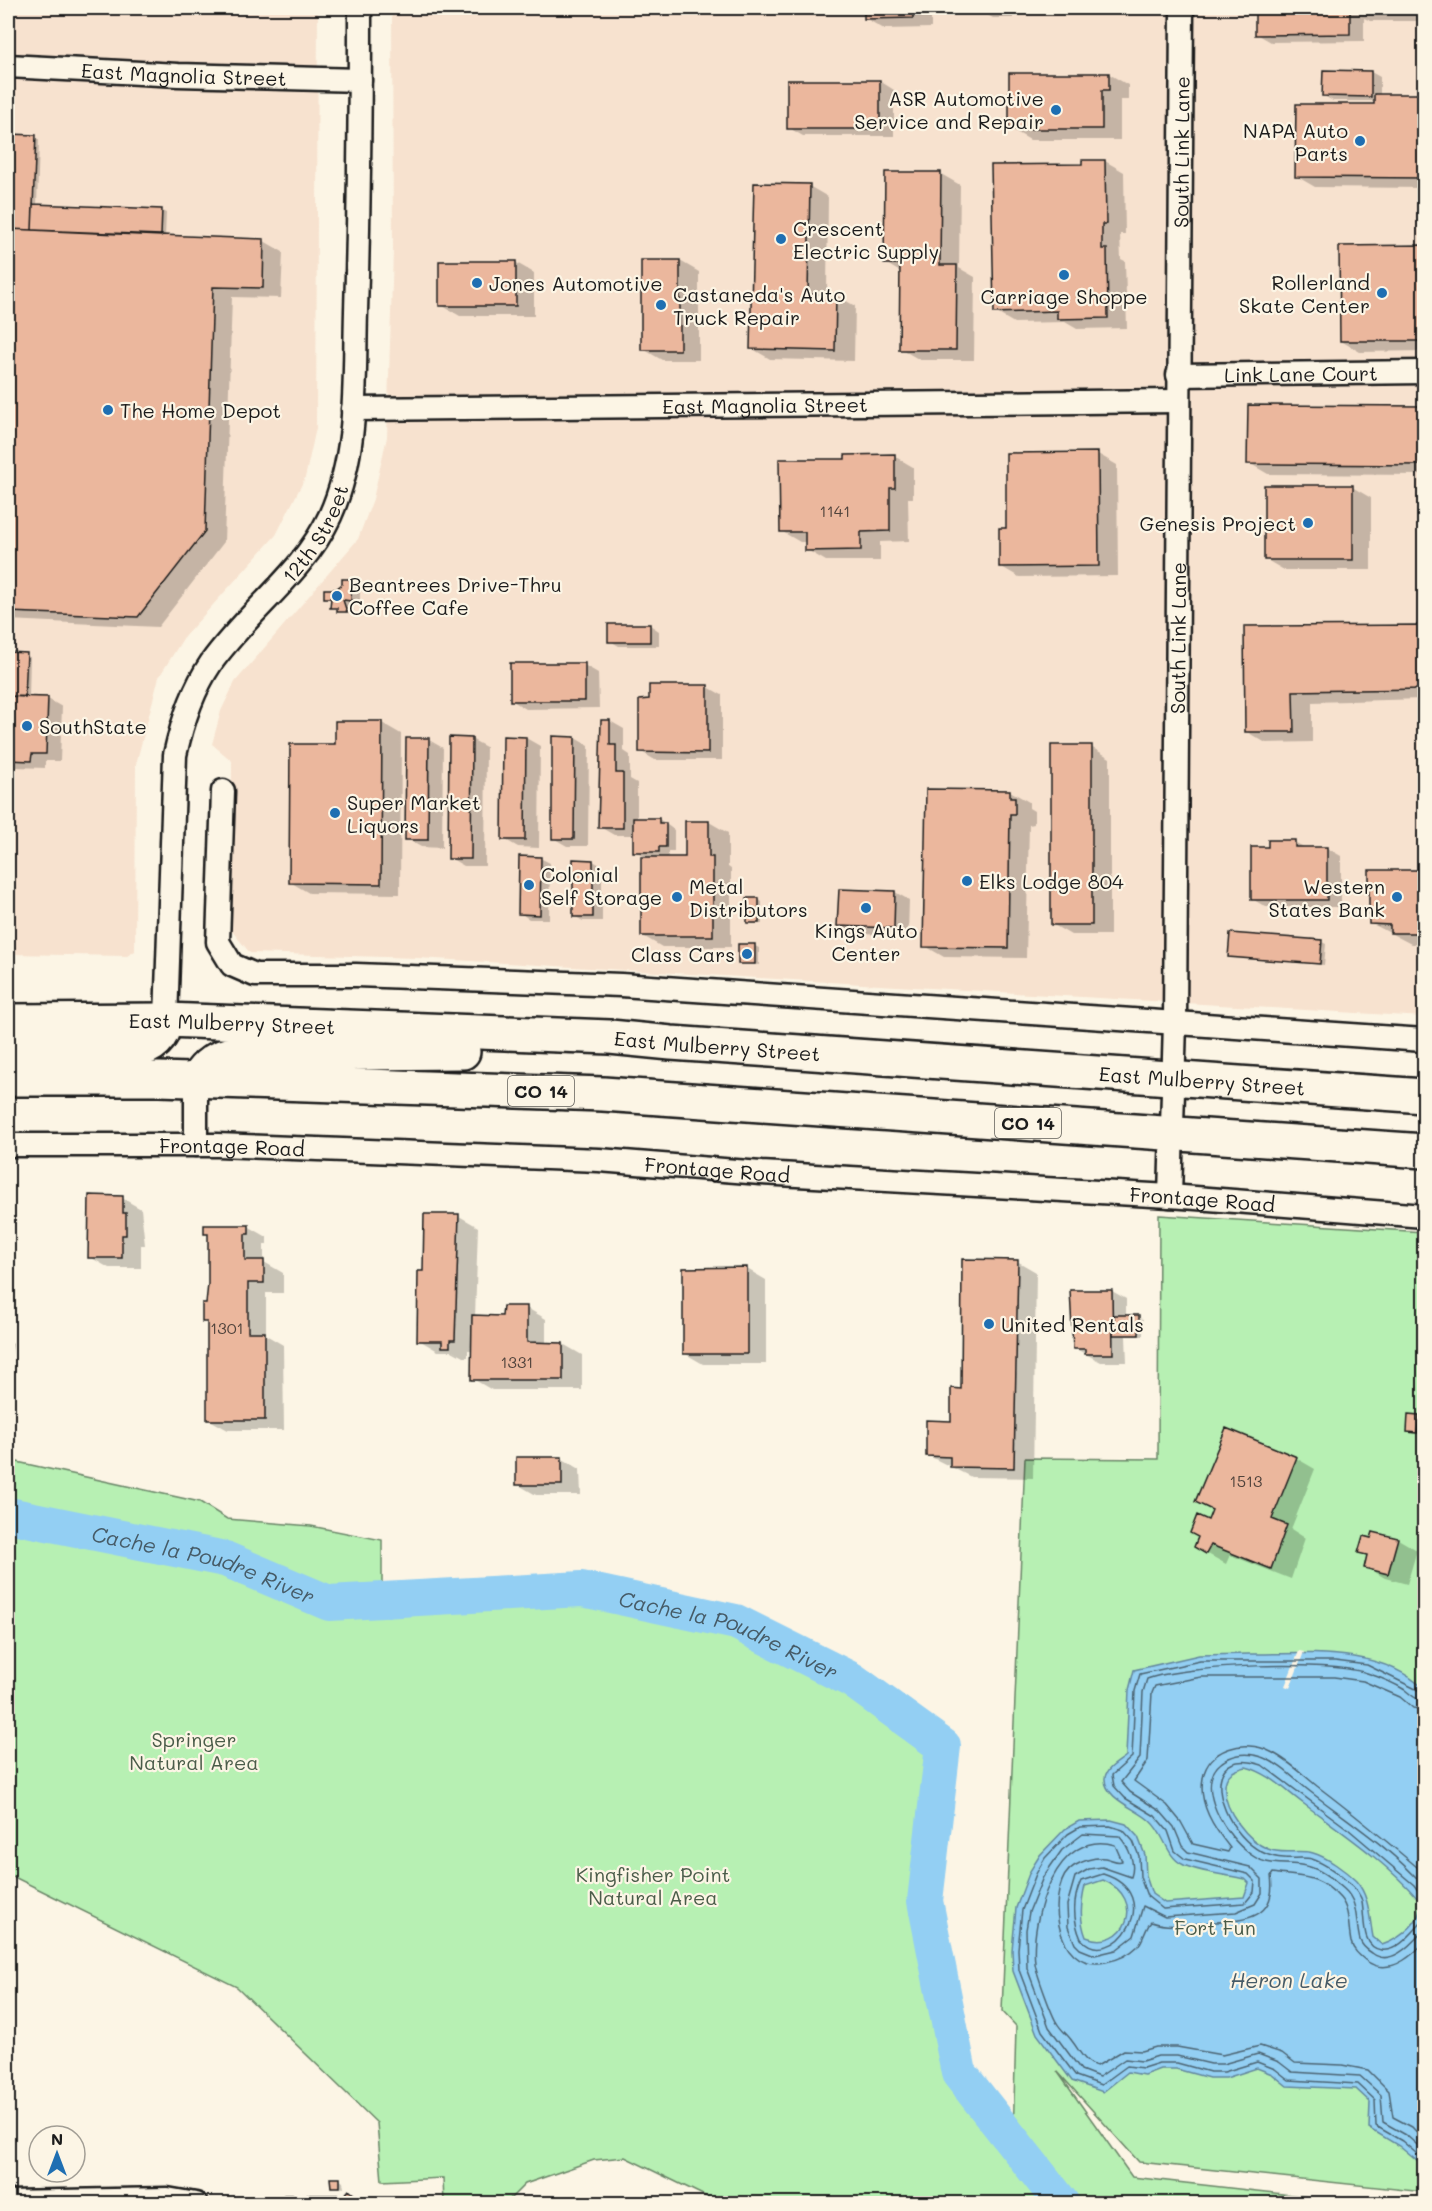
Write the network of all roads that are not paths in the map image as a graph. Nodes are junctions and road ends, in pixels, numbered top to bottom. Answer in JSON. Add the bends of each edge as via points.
{"nodes":[{"id":1,"x":360,"y":8,"type":"edge"},
{"id":2,"x":1182,"y":8,"type":"edge"},
{"id":3,"x":8,"y":66,"type":"edge"},
{"id":4,"x":360,"y":80,"type":"junction"},
{"id":5,"x":1425,"y":372,"type":"edge"},
{"id":6,"x":1178,"y":375,"type":"junction"},
{"id":7,"x":1178,"y":400,"type":"junction"},
{"id":8,"x":353,"y":410,"type":"junction"},
{"id":9,"x":223,"y":790,"type":"dead end"},
{"id":10,"x":166,"y":1020,"type":"junction"},
{"id":11,"x":8,"y":1021,"type":"edge"},
{"id":12,"x":1175,"y":1022,"type":"junction"},
{"id":13,"x":1425,"y":1040,"type":"edge"},
{"id":14,"x":671,"y":1043,"type":"junction"},
{"id":15,"x":8,"y":1053,"type":"edge"},
{"id":16,"x":1174,"y":1078,"type":"junction"},
{"id":17,"x":8,"y":1079,"type":"edge"},
{"id":18,"x":196,"y":1080,"type":"junction"},
{"id":19,"x":1425,"y":1096,"type":"edge"},
{"id":20,"x":1172,"y":1133,"type":"junction"},
{"id":21,"x":8,"y":1145,"type":"edge"},
{"id":22,"x":196,"y":1145,"type":"junction"},
{"id":23,"x":1425,"y":1151,"type":"edge"},
{"id":24,"x":1170,"y":1196,"type":"junction"},
{"id":25,"x":1425,"y":1216,"type":"edge"},
{"id":26,"x":8,"y":2202,"type":"edge"},
{"id":27,"x":196,"y":2204,"type":"edge"}],
"edges":[{"from":1,"to":4,"type":"street","name":"12th Street"},
{"from":2,"to":6,"type":"street","name":"South Link Lane"},
{"from":3,"to":4,"type":"street","name":"East Magnolia Street"},
{"from":4,"to":8,"type":"street","name":"12th Street"},
{"from":5,"to":6,"type":"street","name":"Link Lane Court"},
{"from":6,"to":7,"type":"street","name":"South Link Lane"},
{"from":7,"to":8,"type":"street","name":"East Magnolia Street"},
{"from":7,"to":12,"type":"street","name":"South Link Lane"},
{"from":8,"to":10,"type":"street","name":"12th Street","via":[[350,453],[342,484],[318,540],[212,663],[182,724],[175,755]]},
{"from":9,"to":12,"type":"street","via":[[218,942],[232,964],[255,975],[621,985]]},
{"from":10,"to":11,"type":"highway","name":"East Mulberry Street"},
{"from":10,"to":14,"type":"highway","name":"East Mulberry Street","via":[[610,1037]]},
{"from":10,"to":15,"type":"highway","via":[[159,1040],[135,1051]]},
{"from":12,"to":13,"type":"street"},
{"from":12,"to":16,"type":"street","name":"South Link Lane"},
{"from":14,"to":16,"type":"highway","name":"East Mulberry Street"},
{"from":14,"to":18,"type":"highway","via":[[534,1051],[234,1054],[214,1060]]},
{"from":16,"to":19,"type":"highway","name":"East Mulberry Street"},
{"from":16,"to":20,"type":"street","name":"South Link Lane"},
{"from":17,"to":18,"type":"highway","number":"CO 14"},
{"from":18,"to":20,"type":"highway","number":"CO 14","via":[[603,1094]]},
{"from":18,"to":22,"type":"street"},
{"from":20,"to":23,"type":"highway","number":"CO 14"},
{"from":20,"to":24,"type":"street","name":"South Link Lane"},
{"from":21,"to":22,"type":"street","name":"Frontage Road"},
{"from":22,"to":24,"type":"street","name":"Frontage Road","via":[[587,1160]]},
{"from":24,"to":25,"type":"street","name":"Frontage Road"},
{"from":26,"to":27,"type":"street","via":[[167,2199]]}]}
